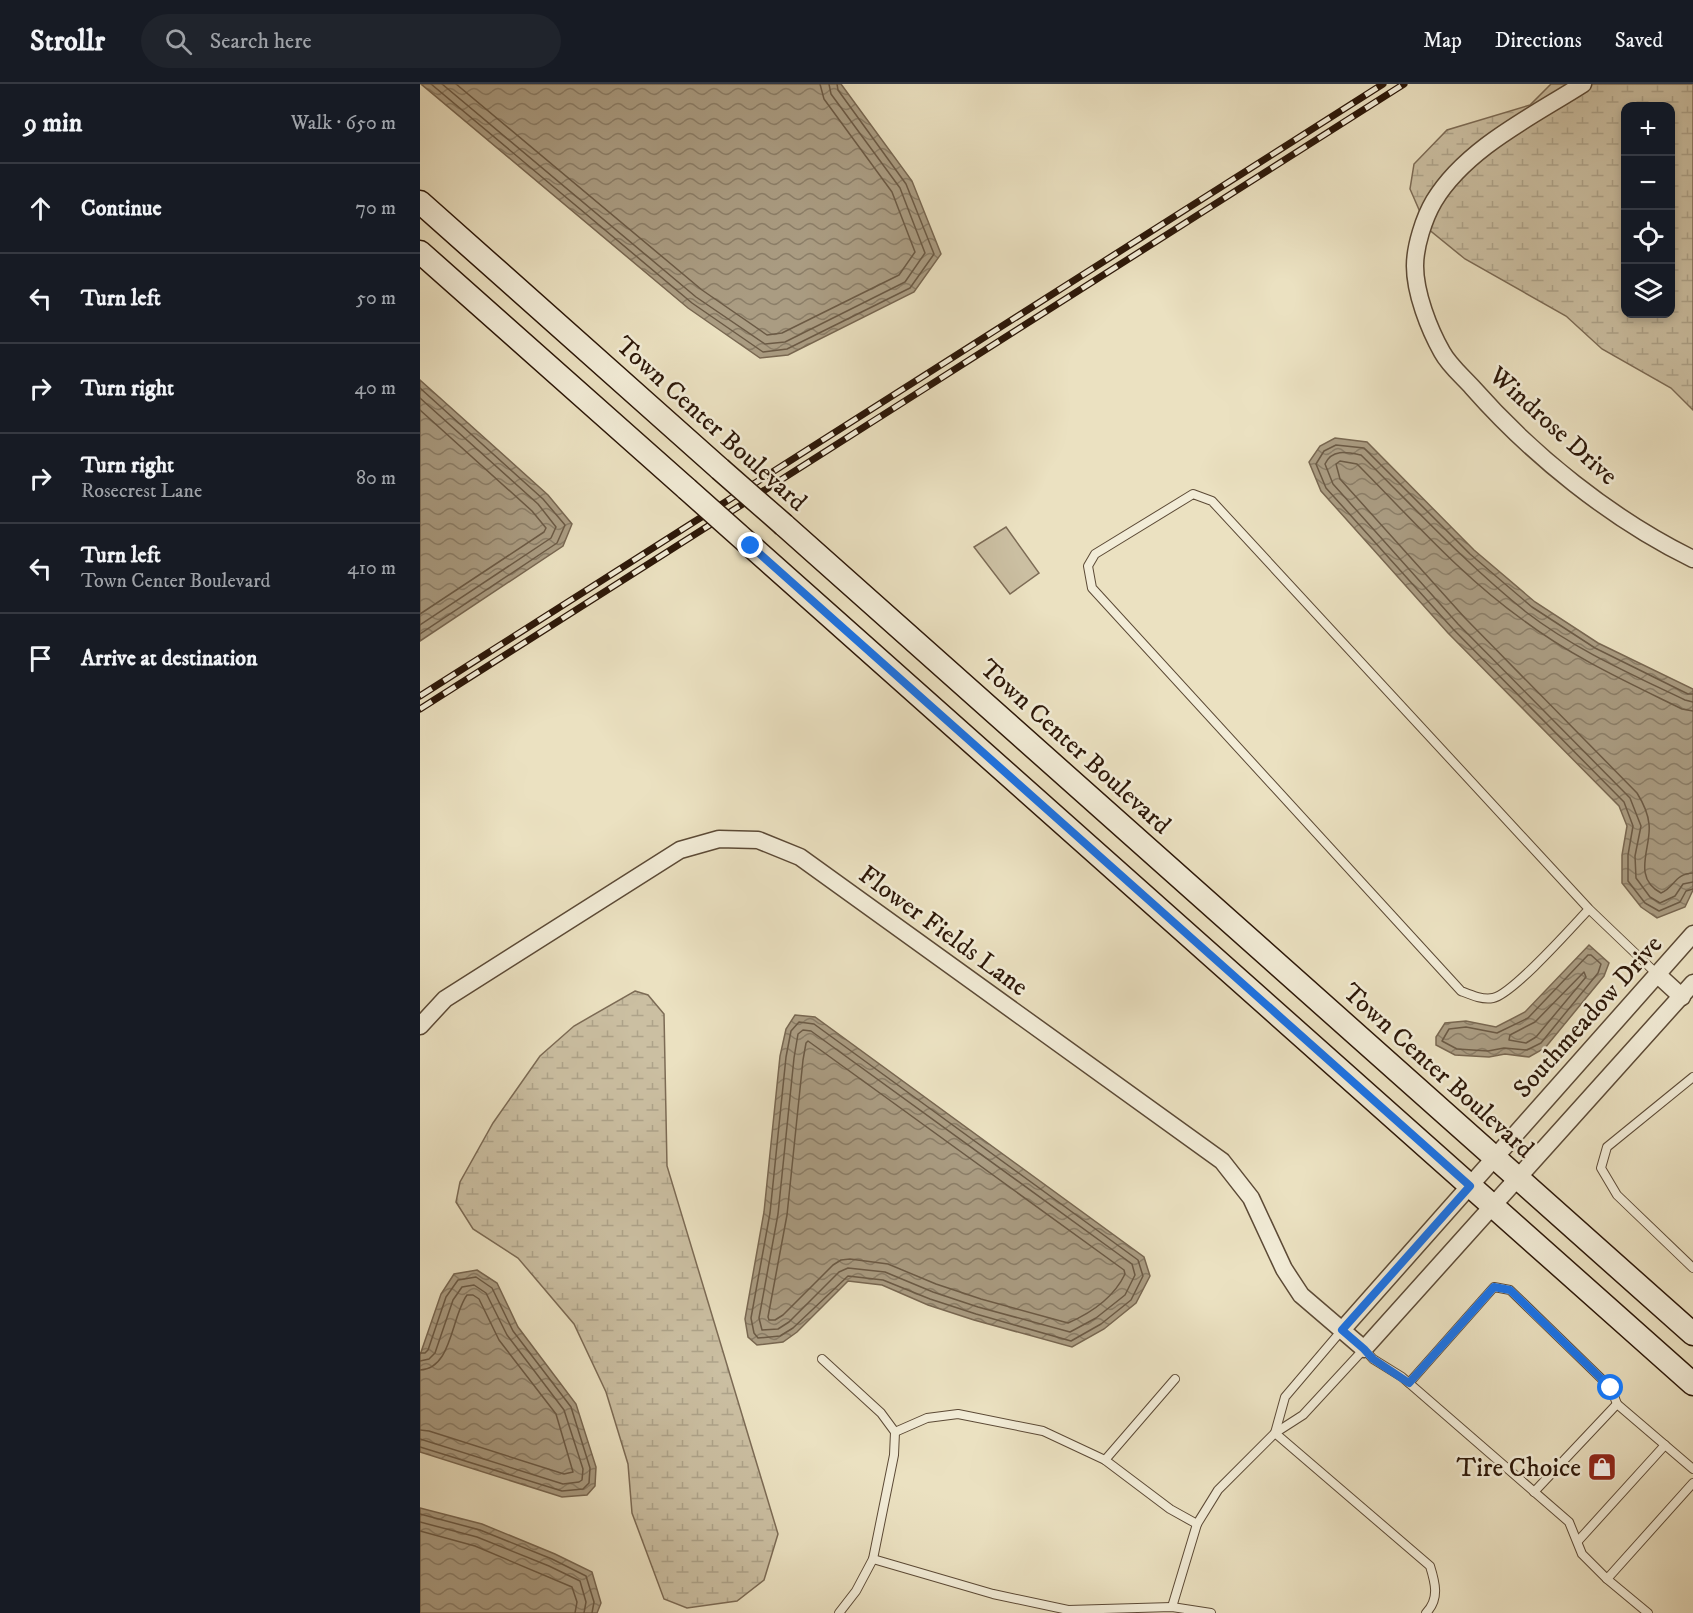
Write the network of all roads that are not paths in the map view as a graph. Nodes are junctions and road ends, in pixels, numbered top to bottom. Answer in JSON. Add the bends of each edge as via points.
{"nodes":[{"id":1,"x":1583,"y":84,"type":"edge"},
{"id":2,"x":420,"y":202,"type":"edge"},
{"id":3,"x":420,"y":252,"type":"edge"},
{"id":4,"x":1693,"y":559,"type":"edge"},
{"id":5,"x":1590,"y":909,"type":"junction"},
{"id":6,"x":1693,"y":934,"type":"edge"},
{"id":7,"x":1658,"y":975,"type":"junction"},
{"id":8,"x":1693,"y":982,"type":"edge"},
{"id":9,"x":1682,"y":997,"type":"junction"},
{"id":10,"x":420,"y":1026,"type":"edge"},
{"id":11,"x":1693,"y":1077,"type":"edge"},
{"id":12,"x":1495,"y":1158,"type":"junction"},
{"id":13,"x":1518,"y":1178,"type":"junction"},
{"id":14,"x":1470,"y":1186,"type":"junction"},
{"id":15,"x":1493,"y":1206,"type":"junction"},
{"id":16,"x":1693,"y":1268,"type":"edge"},
{"id":17,"x":1342,"y":1330,"type":"junction"},
{"id":18,"x":1693,"y":1334,"type":"edge"},
{"id":19,"x":1364,"y":1349,"type":"junction"},
{"id":20,"x":822,"y":1359,"type":"dead end"},
{"id":21,"x":1175,"y":1379,"type":"dead end"},
{"id":22,"x":1409,"y":1383,"type":"junction"},
{"id":23,"x":1693,"y":1384,"type":"edge"},
{"id":24,"x":1617,"y":1404,"type":"junction"},
{"id":25,"x":895,"y":1432,"type":"junction"},
{"id":26,"x":1275,"y":1433,"type":"junction"},
{"id":27,"x":1665,"y":1445,"type":"junction"},
{"id":28,"x":1105,"y":1460,"type":"junction"},
{"id":29,"x":1693,"y":1469,"type":"edge"},
{"id":30,"x":1693,"y":1483,"type":"edge"},
{"id":31,"x":1534,"y":1492,"type":"junction"},
{"id":32,"x":1197,"y":1524,"type":"junction"},
{"id":33,"x":1578,"y":1541,"type":"junction"},
{"id":34,"x":873,"y":1559,"type":"junction"},
{"id":35,"x":1607,"y":1579,"type":"junction"},
{"id":36,"x":1172,"y":1607,"type":"junction"},
{"id":37,"x":839,"y":1613,"type":"edge"},
{"id":38,"x":1211,"y":1613,"type":"edge"},
{"id":39,"x":1426,"y":1613,"type":"edge"},
{"id":40,"x":1648,"y":1613,"type":"edge"}],
"edges":[{"from":1,"to":4,"type":"street","name":"Windrose Drive","via":[[1489,144],[1451,176],[1433,202],[1420,236],[1415,266],[1423,309],[1443,354],[1498,416],[1580,487],[1658,542]]},
{"from":2,"to":12,"type":"main road","name":"Town Center Boulevard","bridge":true},
{"from":3,"to":14,"type":"main road","bridge":true},
{"from":5,"to":5,"type":"lane","via":[[1212,501],[1193,494],[1095,554],[1088,566],[1092,588],[1461,991],[1493,998],[1511,989]]},
{"from":5,"to":7,"type":"lane"},
{"from":6,"to":7,"type":"street","name":"Southmeadow Drive"},
{"from":7,"to":9,"type":"street"},
{"from":7,"to":12,"type":"street","name":"Southmeadow Drive"},
{"from":8,"to":9,"type":"street"},
{"from":9,"to":13,"type":"street"},
{"from":10,"to":17,"type":"street","name":"Flower Fields Lane","via":[[444,999],[680,850],[719,838],[758,840],[800,857],[1221,1161],[1251,1198],[1284,1269],[1301,1295]]},
{"from":11,"to":16,"type":"lane","via":[[1607,1147],[1601,1168],[1617,1195]]},
{"from":12,"to":13,"type":"main road","name":"Town Center Boulevard"},
{"from":12,"to":14,"type":"street","name":"Southmeadow Drive"},
{"from":13,"to":15,"type":"street"},
{"from":13,"to":18,"type":"main road","name":"Town Center Boulevard"},
{"from":14,"to":15,"type":"main road"},
{"from":14,"to":17,"type":"street","name":"Southmeadow Drive"},
{"from":15,"to":19,"type":"street"},
{"from":15,"to":23,"type":"main road"},
{"from":17,"to":19,"type":"street","name":"Flower Fields Lane"},
{"from":17,"to":26,"type":"lane","via":[[1285,1397]]},
{"from":19,"to":22,"type":"lane"},
{"from":19,"to":26,"type":"lane","via":[[1304,1415]]},
{"from":20,"to":25,"type":"lane","via":[[881,1413]]},
{"from":21,"to":28,"type":"lane"},
{"from":22,"to":24,"type":"lane","via":[[1494,1287],[1510,1290],[1611,1388]]},
{"from":22,"to":31,"type":"lane"},
{"from":24,"to":27,"type":"lane"},
{"from":24,"to":31,"type":"lane"},
{"from":25,"to":28,"type":"lane","via":[[927,1418],[958,1414],[1043,1431]]},
{"from":25,"to":34,"type":"lane"},
{"from":26,"to":32,"type":"lane","via":[[1218,1490]]},
{"from":26,"to":39,"type":"lane","via":[[1430,1566],[1436,1587],[1432,1607]]},
{"from":27,"to":29,"type":"lane"},
{"from":27,"to":33,"type":"lane"},
{"from":28,"to":32,"type":"lane","via":[[1170,1509]]},
{"from":30,"to":35,"type":"lane"},
{"from":31,"to":33,"type":"lane","via":[[1569,1522]]},
{"from":32,"to":36,"type":"lane"},
{"from":33,"to":35,"type":"lane","via":[[1582,1554]]},
{"from":34,"to":36,"type":"lane","via":[[993,1594],[1068,1610]]},
{"from":34,"to":37,"type":"lane"},
{"from":35,"to":40,"type":"lane"},
{"from":36,"to":38,"type":"lane"}]}
